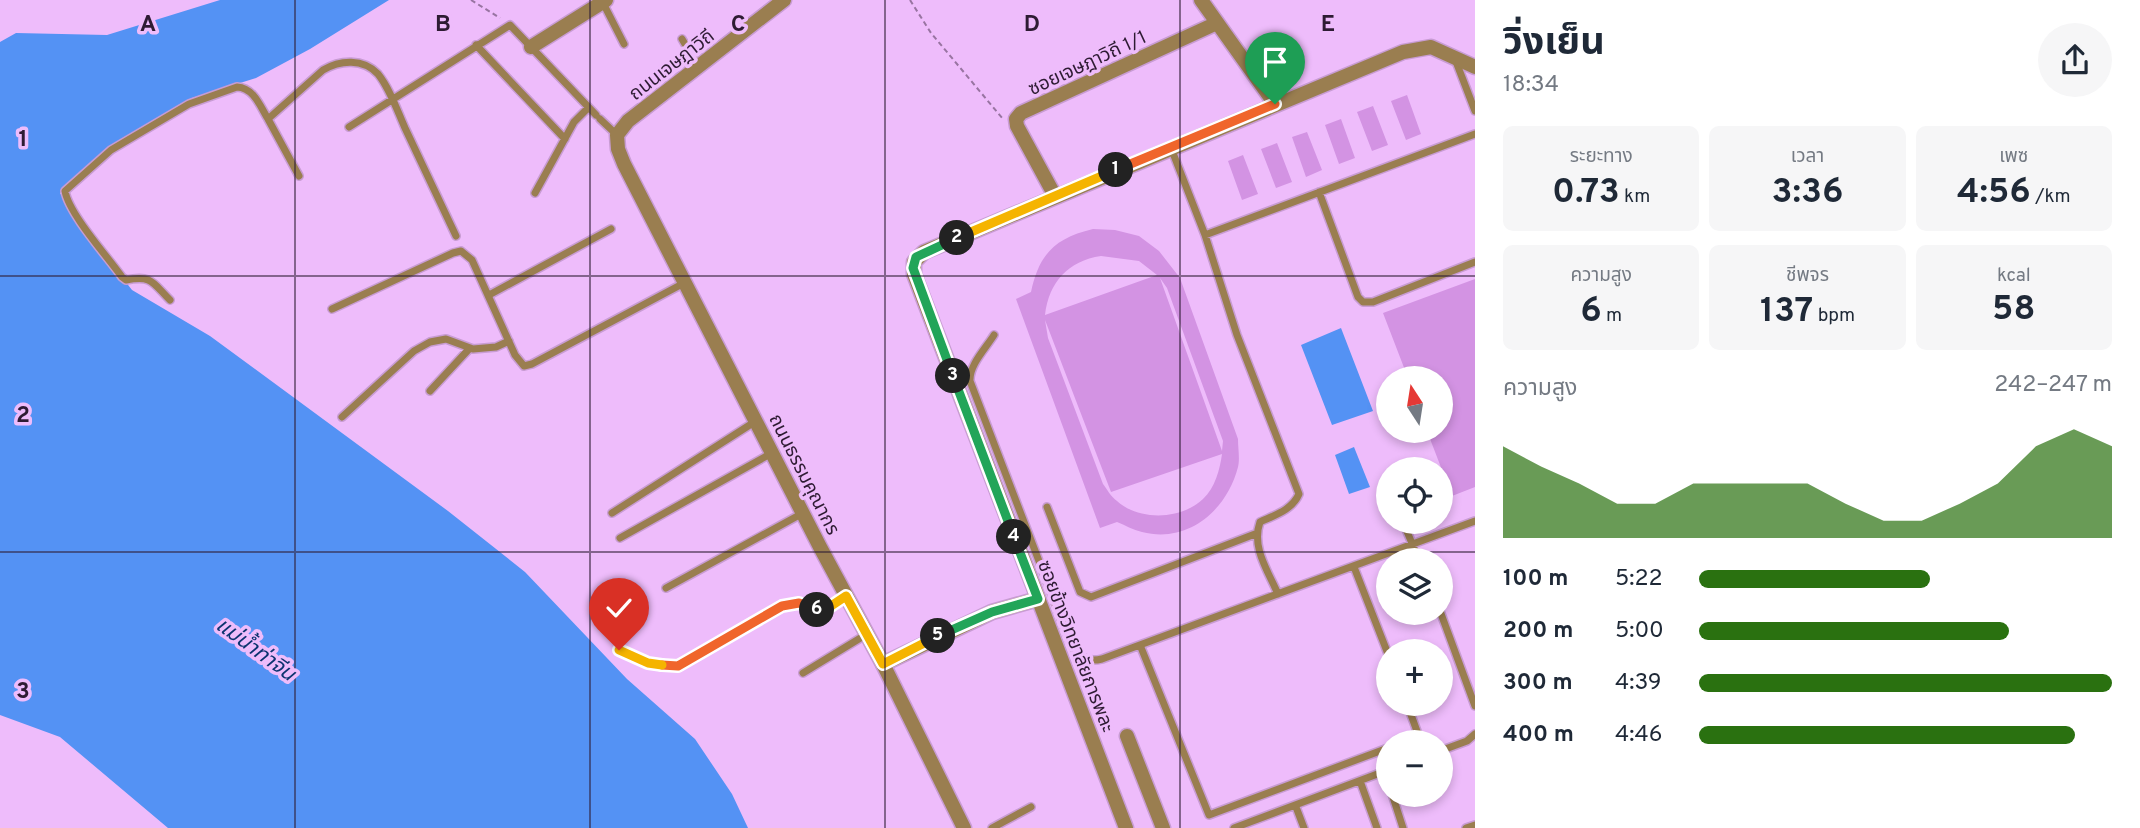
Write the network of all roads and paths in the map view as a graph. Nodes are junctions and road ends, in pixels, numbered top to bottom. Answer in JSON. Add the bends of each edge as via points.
{"nodes":[{"id":1,"x":471,"y":0,"type":"edge"},
{"id":2,"x":784,"y":0,"type":"edge"},
{"id":3,"x":909,"y":0,"type":"edge"},
{"id":4,"x":1201,"y":0,"type":"edge"},
{"id":5,"x":603,"y":1,"type":"edge"},
{"id":6,"x":1217,"y":23,"type":"junction"},
{"id":7,"x":510,"y":25,"type":"junction"},
{"id":8,"x":682,"y":39,"type":"dead end"},
{"id":9,"x":624,"y":44,"type":"dead end"},
{"id":10,"x":477,"y":45,"type":"junction"},
{"id":11,"x":531,"y":47,"type":"junction"},
{"id":12,"x":1454,"y":57,"type":"junction"},
{"id":13,"x":698,"y":67,"type":"junction"},
{"id":14,"x":1475,"y":67,"type":"edge"},
{"id":15,"x":392,"y":99,"type":"junction"},
{"id":16,"x":1275,"y":104,"type":"junction"},
{"id":17,"x":588,"y":108,"type":"junction"},
{"id":18,"x":1475,"y":111,"type":"edge"},
{"id":19,"x":268,"y":119,"type":"junction"},
{"id":20,"x":1017,"y":126,"type":"junction"},
{"id":21,"x":349,"y":127,"type":"dead end"},
{"id":22,"x":1475,"y":134,"type":"edge"},
{"id":23,"x":617,"y":135,"type":"junction"},
{"id":24,"x":565,"y":139,"type":"junction"},
{"id":25,"x":1171,"y":147,"type":"junction"},
{"id":26,"x":299,"y":176,"type":"dead end"},
{"id":27,"x":535,"y":192,"type":"dead end"},
{"id":28,"x":1319,"y":192,"type":"junction"},
{"id":29,"x":1055,"y":196,"type":"junction"},
{"id":30,"x":611,"y":229,"type":"dead end"},
{"id":31,"x":1205,"y":235,"type":"junction"},
{"id":32,"x":456,"y":236,"type":"dead end"},
{"id":33,"x":1475,"y":262,"type":"edge"},
{"id":34,"x":686,"y":282,"type":"junction"},
{"id":35,"x":489,"y":295,"type":"junction"},
{"id":36,"x":170,"y":300,"type":"dead end"},
{"id":37,"x":332,"y":309,"type":"dead end"},
{"id":38,"x":995,"y":335,"type":"dead end"},
{"id":39,"x":509,"y":341,"type":"junction"},
{"id":40,"x":470,"y":348,"type":"junction"},
{"id":41,"x":429,"y":391,"type":"dead end"},
{"id":42,"x":342,"y":417,"type":"dead end"},
{"id":43,"x":756,"y":420,"type":"junction"},
{"id":44,"x":772,"y":453,"type":"junction"},
{"id":45,"x":1048,"y":507,"type":"dead end"},
{"id":46,"x":612,"y":513,"type":"dead end"},
{"id":47,"x":803,"y":513,"type":"junction"},
{"id":48,"x":1475,"y":521,"type":"edge"},
{"id":49,"x":1255,"y":534,"type":"junction"},
{"id":50,"x":1408,"y":534,"type":"edge"},
{"id":51,"x":620,"y":538,"type":"dead end"},
{"id":52,"x":1412,"y":545,"type":"junction"},
{"id":53,"x":1413,"y":548,"type":"edge"},
{"id":54,"x":1354,"y":567,"type":"junction"},
{"id":55,"x":666,"y":588,"type":"dead end"},
{"id":56,"x":1278,"y":594,"type":"junction"},
{"id":57,"x":846,"y":596,"type":"junction"},
{"id":58,"x":1038,"y":599,"type":"junction"},
{"id":59,"x":1445,"y":625,"type":"edge"},
{"id":60,"x":867,"y":634,"type":"junction"},
{"id":61,"x":1382,"y":639,"type":"edge"},
{"id":62,"x":1140,"y":645,"type":"junction"},
{"id":63,"x":619,"y":650,"type":"dead end"},
{"id":64,"x":883,"y":664,"type":"junction"},
{"id":65,"x":803,"y":673,"type":"dead end"},
{"id":66,"x":1475,"y":706,"type":"edge"},
{"id":67,"x":1475,"y":733,"type":"edge"},
{"id":68,"x":1127,"y":736,"type":"dead end"},
{"id":69,"x":1453,"y":746,"type":"edge"},
{"id":70,"x":1376,"y":752,"type":"edge"},
{"id":71,"x":1376,"y":775,"type":"edge"},
{"id":72,"x":1360,"y":781,"type":"junction"},
{"id":73,"x":1031,"y":807,"type":"dead end"},
{"id":74,"x":1296,"y":807,"type":"junction"},
{"id":75,"x":1396,"y":807,"type":"edge"},
{"id":76,"x":1475,"y":825,"type":"edge"},
{"id":77,"x":964,"y":828,"type":"edge"},
{"id":78,"x":992,"y":828,"type":"edge"},
{"id":79,"x":1126,"y":828,"type":"edge"},
{"id":80,"x":1163,"y":828,"type":"edge"},
{"id":81,"x":1234,"y":828,"type":"edge"},
{"id":82,"x":1304,"y":828,"type":"edge"},
{"id":83,"x":1377,"y":828,"type":"edge"},
{"id":84,"x":1403,"y":828,"type":"edge"},
{"id":85,"x":1466,"y":828,"type":"edge"}],
"edges":[{"from":1,"to":7,"type":"path"},
{"from":2,"to":13,"type":"street","name":"ถนนเจษฎาวิถี"},
{"from":3,"to":20,"type":"path","via":[[1005,121]]},
{"from":4,"to":6,"type":"street"},
{"from":5,"to":9,"type":"lane"},
{"from":5,"to":11,"type":"street"},
{"from":6,"to":16,"type":"street"},
{"from":6,"to":20,"type":"street","name":"ซอยเจษฎาวิถี 1/1","via":[[1021,113]]},
{"from":7,"to":10,"type":"lane"},
{"from":7,"to":11,"type":"lane"},
{"from":8,"to":13,"type":"lane"},
{"from":10,"to":15,"type":"lane"},
{"from":10,"to":24,"type":"lane"},
{"from":11,"to":17,"type":"lane"},
{"from":12,"to":14,"type":"street","name":"ซอยข้างวิทยาลัยการพละ"},
{"from":12,"to":16,"type":"street","name":"ซอยข้างวิทยาลัยการพละ","via":[[1431,47],[1413,49]]},
{"from":12,"to":18,"type":"lane"},
{"from":13,"to":23,"type":"street","name":"ถนนเจษฎาวิถี","via":[[628,121]]},
{"from":15,"to":19,"type":"lane","via":[[377,74],[346,61],[323,70]]},
{"from":15,"to":21,"type":"lane"},
{"from":15,"to":32,"type":"lane"},
{"from":16,"to":25,"type":"street","name":"ซอยข้างวิทยาลัยการพละ"},
{"from":17,"to":23,"type":"lane"},
{"from":17,"to":24,"type":"lane"},
{"from":19,"to":26,"type":"lane"},
{"from":19,"to":36,"type":"lane","via":[[244,88],[189,104],[111,150],[65,191],[78,218],[122,277],[148,278]]},
{"from":20,"to":29,"type":"street"},
{"from":22,"to":28,"type":"lane"},
{"from":23,"to":34,"type":"street","name":"ถนนธรรมคุณากร","via":[[621,157]]},
{"from":24,"to":27,"type":"lane"},
{"from":25,"to":29,"type":"street","name":"ซอยข้างวิทยาลัยการพละ"},
{"from":25,"to":31,"type":"lane"},
{"from":28,"to":31,"type":"lane"},
{"from":28,"to":33,"type":"lane","via":[[1363,302]]},
{"from":29,"to":58,"type":"street","name":"ซอยข้างวิทยาลัยการพละ","via":[[924,252],[916,257],[913,268]]},
{"from":30,"to":35,"type":"lane"},
{"from":31,"to":49,"type":"lane","via":[[1237,335],[1299,494],[1289,508],[1260,522]]},
{"from":34,"to":39,"type":"lane","via":[[532,364],[520,363]]},
{"from":34,"to":43,"type":"street","name":"ถนนธรรมคุณากร"},
{"from":35,"to":37,"type":"lane","via":[[472,260],[461,251]]},
{"from":35,"to":39,"type":"lane"},
{"from":38,"to":62,"type":"lane","via":[[973,366],[970,381],[1070,642],[1084,659],[1092,661]]},
{"from":39,"to":40,"type":"lane","via":[[496,347]]},
{"from":40,"to":41,"type":"lane"},
{"from":40,"to":42,"type":"lane","via":[[446,339],[430,342],[414,351]]},
{"from":43,"to":44,"type":"street","name":"ถนนธรรมคุณากร"},
{"from":43,"to":46,"type":"lane"},
{"from":44,"to":47,"type":"street","name":"ถนนธรรมคุณากร"},
{"from":44,"to":51,"type":"lane"},
{"from":45,"to":49,"type":"lane","via":[[1080,592],[1091,597]]},
{"from":47,"to":55,"type":"lane"},
{"from":47,"to":57,"type":"street","name":"ถนนธรรมคุณากร"},
{"from":48,"to":52,"type":"lane"},
{"from":49,"to":56,"type":"lane"},
{"from":50,"to":52,"type":"lane"},
{"from":52,"to":53,"type":"lane"},
{"from":52,"to":54,"type":"lane"},
{"from":54,"to":56,"type":"lane"},
{"from":54,"to":61,"type":"lane"},
{"from":56,"to":62,"type":"lane"},
{"from":57,"to":60,"type":"street","name":"ถนนธรรมคุณากร"},
{"from":57,"to":63,"type":"lane","via":[[817,610],[799,603],[782,606],[678,666],[648,663]]},
{"from":58,"to":64,"type":"street","via":[[992,612]]},
{"from":58,"to":79,"type":"street","name":"ซอยข้างวิทยาลัยการพละ"},
{"from":59,"to":66,"type":"lane"},
{"from":60,"to":64,"type":"street","name":"ถนนธรรมคุณากร"},
{"from":60,"to":65,"type":"lane"},
{"from":62,"to":70,"type":"lane","via":[[1209,815]]},
{"from":64,"to":77,"type":"street","name":"ถนนธรรมคุณากร"},
{"from":67,"to":69,"type":"lane"},
{"from":68,"to":80,"type":"street"},
{"from":71,"to":72,"type":"lane"},
{"from":72,"to":74,"type":"lane"},
{"from":72,"to":83,"type":"lane"},
{"from":73,"to":78,"type":"lane"},
{"from":74,"to":81,"type":"lane"},
{"from":74,"to":82,"type":"lane"},
{"from":75,"to":84,"type":"lane"},
{"from":76,"to":85,"type":"lane"}]}
